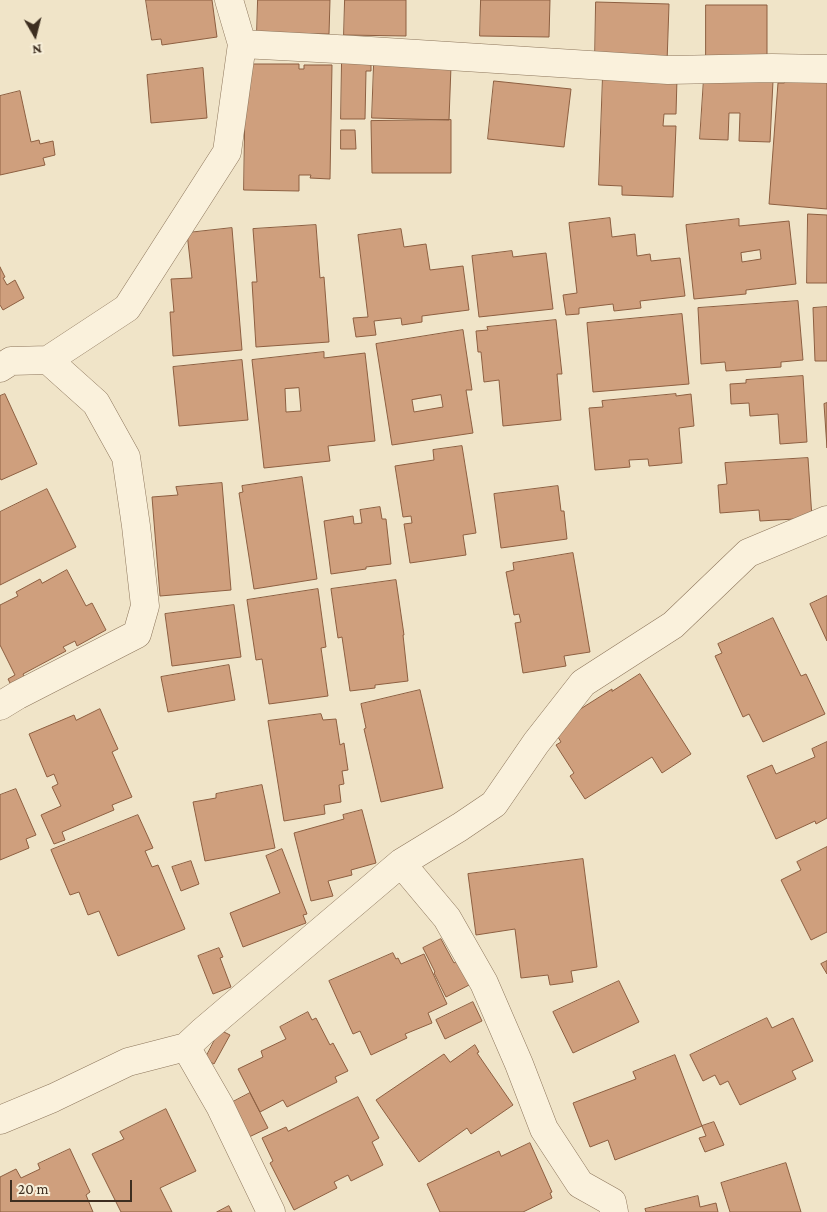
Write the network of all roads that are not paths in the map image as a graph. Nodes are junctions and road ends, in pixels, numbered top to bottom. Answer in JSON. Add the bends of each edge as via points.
{"nodes":[{"id":1,"x":229,"y":0,"type":"edge"},
{"id":2,"x":242,"y":44,"type":"junction"},
{"id":3,"x":827,"y":69,"type":"edge"},
{"id":4,"x":48,"y":360,"type":"junction"},
{"id":5,"x":0,"y":368,"type":"edge"},
{"id":6,"x":827,"y":520,"type":"edge"},
{"id":7,"x":0,"y":706,"type":"edge"},
{"id":8,"x":401,"y":863,"type":"junction"},
{"id":9,"x":186,"y":1047,"type":"junction"},
{"id":10,"x":0,"y":1120,"type":"edge"},
{"id":11,"x":271,"y":1212,"type":"edge"},
{"id":12,"x":614,"y":1212,"type":"edge"}],
"edges":[{"from":1,"to":2,"type":"street"},
{"from":2,"to":3,"type":"street","via":[[668,70]]},
{"from":2,"to":4,"type":"street","via":[[227,152],[127,308]]},
{"from":4,"to":5,"type":"street","via":[[11,361]]},
{"from":4,"to":7,"type":"street","via":[[96,404],[126,457],[145,606],[137,634]]},
{"from":6,"to":8,"type":"street","via":[[748,553],[673,625],[583,683],[536,742],[494,804]]},
{"from":8,"to":9,"type":"street"},
{"from":8,"to":12,"type":"street","via":[[447,918],[484,983],[544,1128],[580,1184],[612,1202]]},
{"from":9,"to":10,"type":"street","via":[[128,1062]]},
{"from":9,"to":11,"type":"street","via":[[220,1106]]}]}
